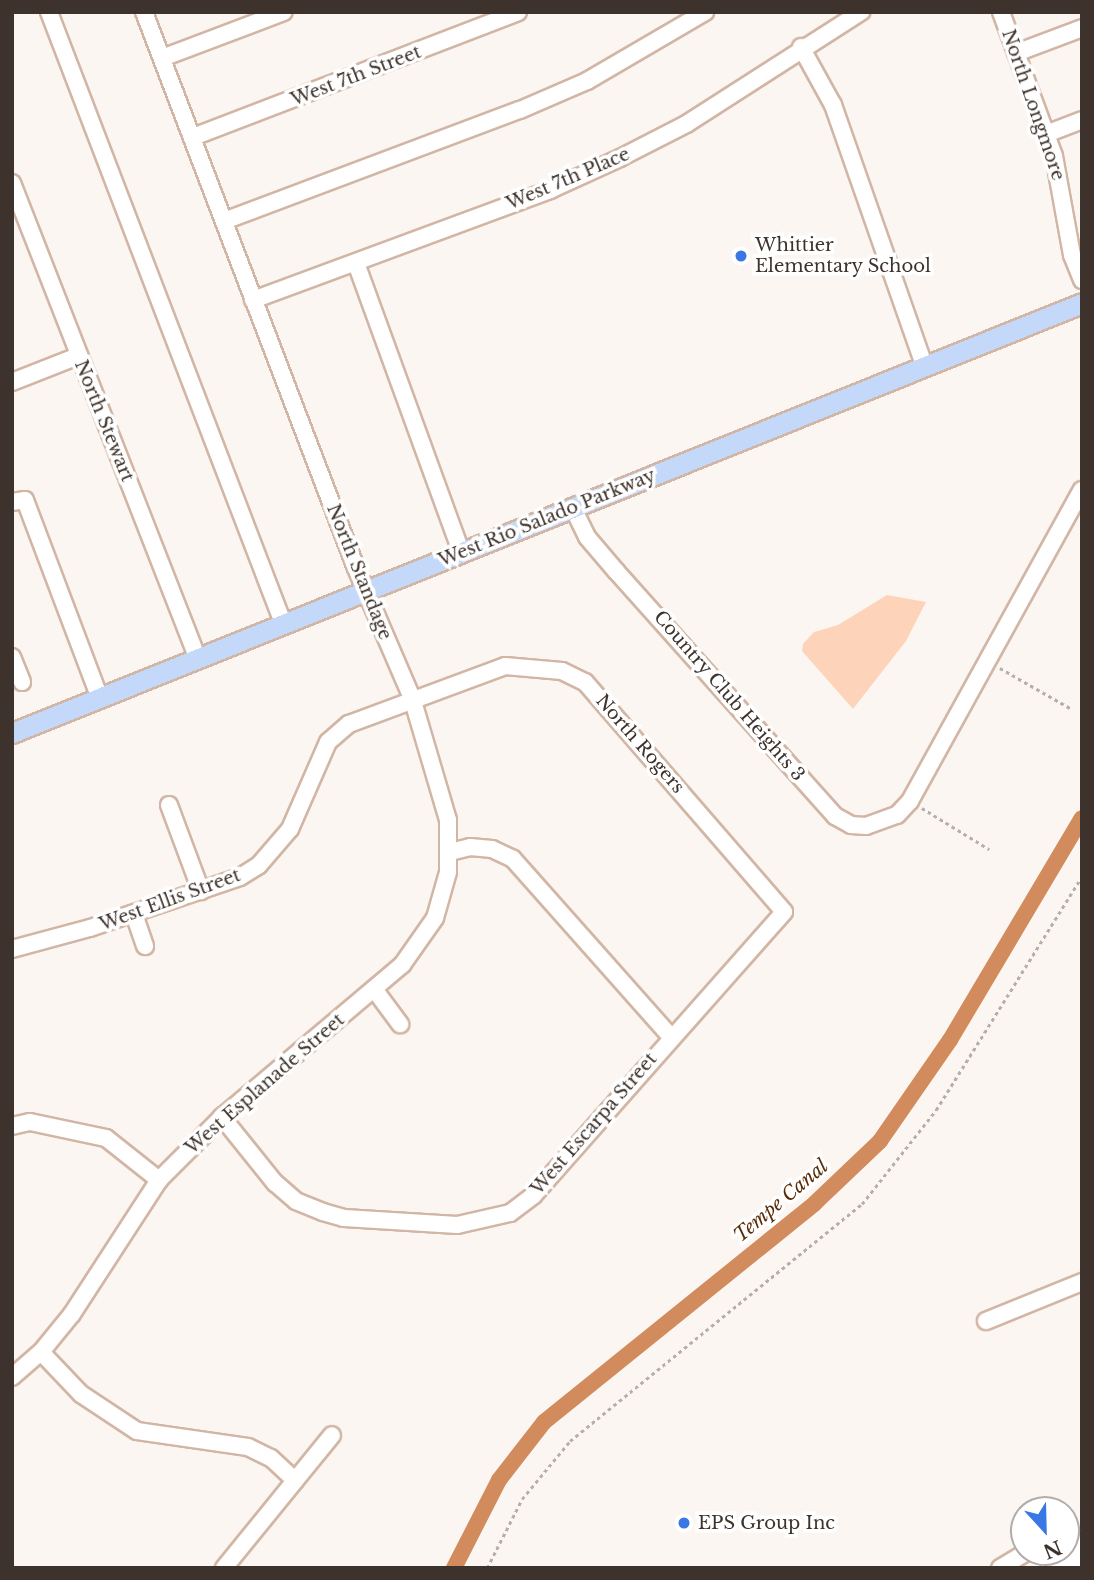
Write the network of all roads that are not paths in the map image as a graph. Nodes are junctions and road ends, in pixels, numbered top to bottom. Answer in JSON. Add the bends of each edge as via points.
{"nodes":[{"id":1,"x":49,"y":12,"type":"edge"},
{"id":2,"x":144,"y":12,"type":"edge"},
{"id":3,"x":284,"y":12,"type":"edge"},
{"id":4,"x":518,"y":12,"type":"edge"},
{"id":5,"x":705,"y":12,"type":"edge"},
{"id":6,"x":861,"y":12,"type":"edge"},
{"id":7,"x":1001,"y":12,"type":"edge"},
{"id":8,"x":1082,"y":28,"type":"edge"},
{"id":9,"x":801,"y":47,"type":"junction"},
{"id":10,"x":1016,"y":53,"type":"junction"},
{"id":11,"x":162,"y":58,"type":"junction"},
{"id":12,"x":1082,"y":120,"type":"edge"},
{"id":13,"x":1046,"y":134,"type":"junction"},
{"id":14,"x":193,"y":137,"type":"junction"},
{"id":15,"x":12,"y":183,"type":"edge"},
{"id":16,"x":224,"y":221,"type":"junction"},
{"id":17,"x":356,"y":262,"type":"junction"},
{"id":18,"x":1082,"y":280,"type":"edge"},
{"id":19,"x":253,"y":300,"type":"junction"},
{"id":20,"x":1082,"y":303,"type":"edge"},
{"id":21,"x":78,"y":356,"type":"junction"},
{"id":22,"x":925,"y":367,"type":"junction"},
{"id":23,"x":12,"y":382,"type":"edge"},
{"id":24,"x":1082,"y":490,"type":"edge"},
{"id":25,"x":12,"y":502,"type":"edge"},
{"id":26,"x":573,"y":508,"type":"junction"},
{"id":27,"x":461,"y":551,"type":"junction"},
{"id":28,"x":364,"y":589,"type":"junction"},
{"id":29,"x":283,"y":623,"type":"junction"},
{"id":30,"x":12,"y":657,"type":"edge"},
{"id":31,"x":198,"y":659,"type":"junction"},
{"id":32,"x":22,"y":682,"type":"dead end"},
{"id":33,"x":100,"y":698,"type":"junction"},
{"id":34,"x":412,"y":698,"type":"junction"},
{"id":35,"x":12,"y":733,"type":"edge"},
{"id":36,"x":169,"y":805,"type":"dead end"},
{"id":37,"x":450,"y":852,"type":"junction"},
{"id":38,"x":201,"y":891,"type":"junction"},
{"id":39,"x":785,"y":912,"type":"joint"},
{"id":40,"x":134,"y":914,"type":"junction"},
{"id":41,"x":145,"y":946,"type":"dead end"},
{"id":42,"x":12,"y":949,"type":"edge"},
{"id":43,"x":374,"y":989,"type":"junction"},
{"id":44,"x":400,"y":1024,"type":"dead end"},
{"id":45,"x":670,"y":1036,"type":"junction"},
{"id":46,"x":222,"y":1117,"type":"junction"},
{"id":47,"x":12,"y":1126,"type":"edge"},
{"id":48,"x":159,"y":1180,"type":"junction"},
{"id":49,"x":1082,"y":1282,"type":"edge"},
{"id":50,"x":986,"y":1321,"type":"dead end"},
{"id":51,"x":41,"y":1352,"type":"junction"},
{"id":52,"x":12,"y":1377,"type":"edge"},
{"id":53,"x":332,"y":1435,"type":"dead end"},
{"id":54,"x":295,"y":1480,"type":"junction"},
{"id":55,"x":1081,"y":1558,"type":"edge"},
{"id":56,"x":224,"y":1568,"type":"edge"},
{"id":57,"x":1049,"y":1568,"type":"edge"}],
"edges":[{"from":1,"to":29,"type":"street"},
{"from":2,"to":11,"type":"street","name":"North Standage"},
{"from":3,"to":11,"type":"street"},
{"from":4,"to":14,"type":"street","name":"West 7th Street"},
{"from":5,"to":16,"type":"street","via":[[598,75],[531,106]]},
{"from":6,"to":9,"type":"street","name":"West 7th Place"},
{"from":7,"to":10,"type":"street","name":"North Longmore"},
{"from":8,"to":10,"type":"street"},
{"from":9,"to":17,"type":"street","name":"West 7th Place","via":[[688,123],[620,158],[550,190]]},
{"from":9,"to":22,"type":"street","via":[[832,105]]},
{"from":10,"to":13,"type":"street","name":"North Longmore"},
{"from":11,"to":14,"type":"street","name":"North Standage"},
{"from":12,"to":13,"type":"street"},
{"from":13,"to":18,"type":"street","name":"North Longmore"},
{"from":14,"to":16,"type":"street","name":"North Standage"},
{"from":15,"to":21,"type":"street","name":"North Stewart"},
{"from":16,"to":19,"type":"street","name":"North Standage"},
{"from":17,"to":19,"type":"street","name":"West 7th Place"},
{"from":17,"to":27,"type":"street"},
{"from":19,"to":28,"type":"street","name":"North Standage"},
{"from":20,"to":22,"type":"main road","name":"West Rio Salado Parkway"},
{"from":21,"to":23,"type":"street"},
{"from":21,"to":31,"type":"street","name":"North Stewart"},
{"from":22,"to":26,"type":"main road","name":"West Rio Salado Parkway"},
{"from":24,"to":26,"type":"street","name":"Country Club Heights 3","via":[[910,801],[897,816],[866,825],[851,825],[835,816],[587,537]]},
{"from":25,"to":33,"type":"street","via":[[25,500]]},
{"from":26,"to":27,"type":"main road","name":"West Rio Salado Parkway"},
{"from":27,"to":28,"type":"main road","name":"West Rio Salado Parkway"},
{"from":28,"to":29,"type":"main road","name":"West Rio Salado Parkway"},
{"from":28,"to":34,"type":"street","name":"North Standage"},
{"from":29,"to":31,"type":"main road","name":"West Rio Salado Parkway"},
{"from":30,"to":32,"type":"street"},
{"from":31,"to":33,"type":"main road","name":"West Rio Salado Parkway"},
{"from":33,"to":35,"type":"main road","name":"West Rio Salado Parkway"},
{"from":34,"to":37,"type":"street","name":"North Standage","via":[[442,791]]},
{"from":34,"to":38,"type":"street","name":"West Ellis Street","via":[[349,724],[328,742],[290,829],[274,850],[240,877]]},
{"from":34,"to":39,"type":"street","name":"North Rogers","via":[[505,666],[562,671],[585,682]]},
{"from":36,"to":38,"type":"street"},
{"from":37,"to":43,"type":"street","name":"West Esplanade Street","via":[[435,918],[402,965]]},
{"from":37,"to":45,"type":"street","via":[[470,846],[513,859]]},
{"from":38,"to":40,"type":"street","name":"West Ellis Street"},
{"from":39,"to":45,"type":"street","name":"West Escarpa Street"},
{"from":40,"to":41,"type":"street"},
{"from":40,"to":42,"type":"street","name":"West Ellis Street"},
{"from":43,"to":44,"type":"street"},
{"from":43,"to":46,"type":"street","name":"West Esplanade Street"},
{"from":45,"to":46,"type":"street","name":"West Escarpa Street","via":[[534,1195],[510,1213],[483,1221],[425,1224],[344,1218],[323,1212],[296,1201],[275,1183]]},
{"from":46,"to":48,"type":"street","name":"West Esplanade Street"},
{"from":47,"to":48,"type":"street","via":[[44,1124],[106,1138]]},
{"from":48,"to":51,"type":"street","name":"West Esplanade Street","via":[[91,1288]]},
{"from":49,"to":50,"type":"street"},
{"from":51,"to":52,"type":"street","name":"West Esplanade Street"},
{"from":51,"to":54,"type":"street","via":[[81,1394],[137,1431],[248,1447],[271,1458]]},
{"from":53,"to":54,"type":"street"},
{"from":54,"to":56,"type":"street"},
{"from":55,"to":57,"type":"street"}]}
